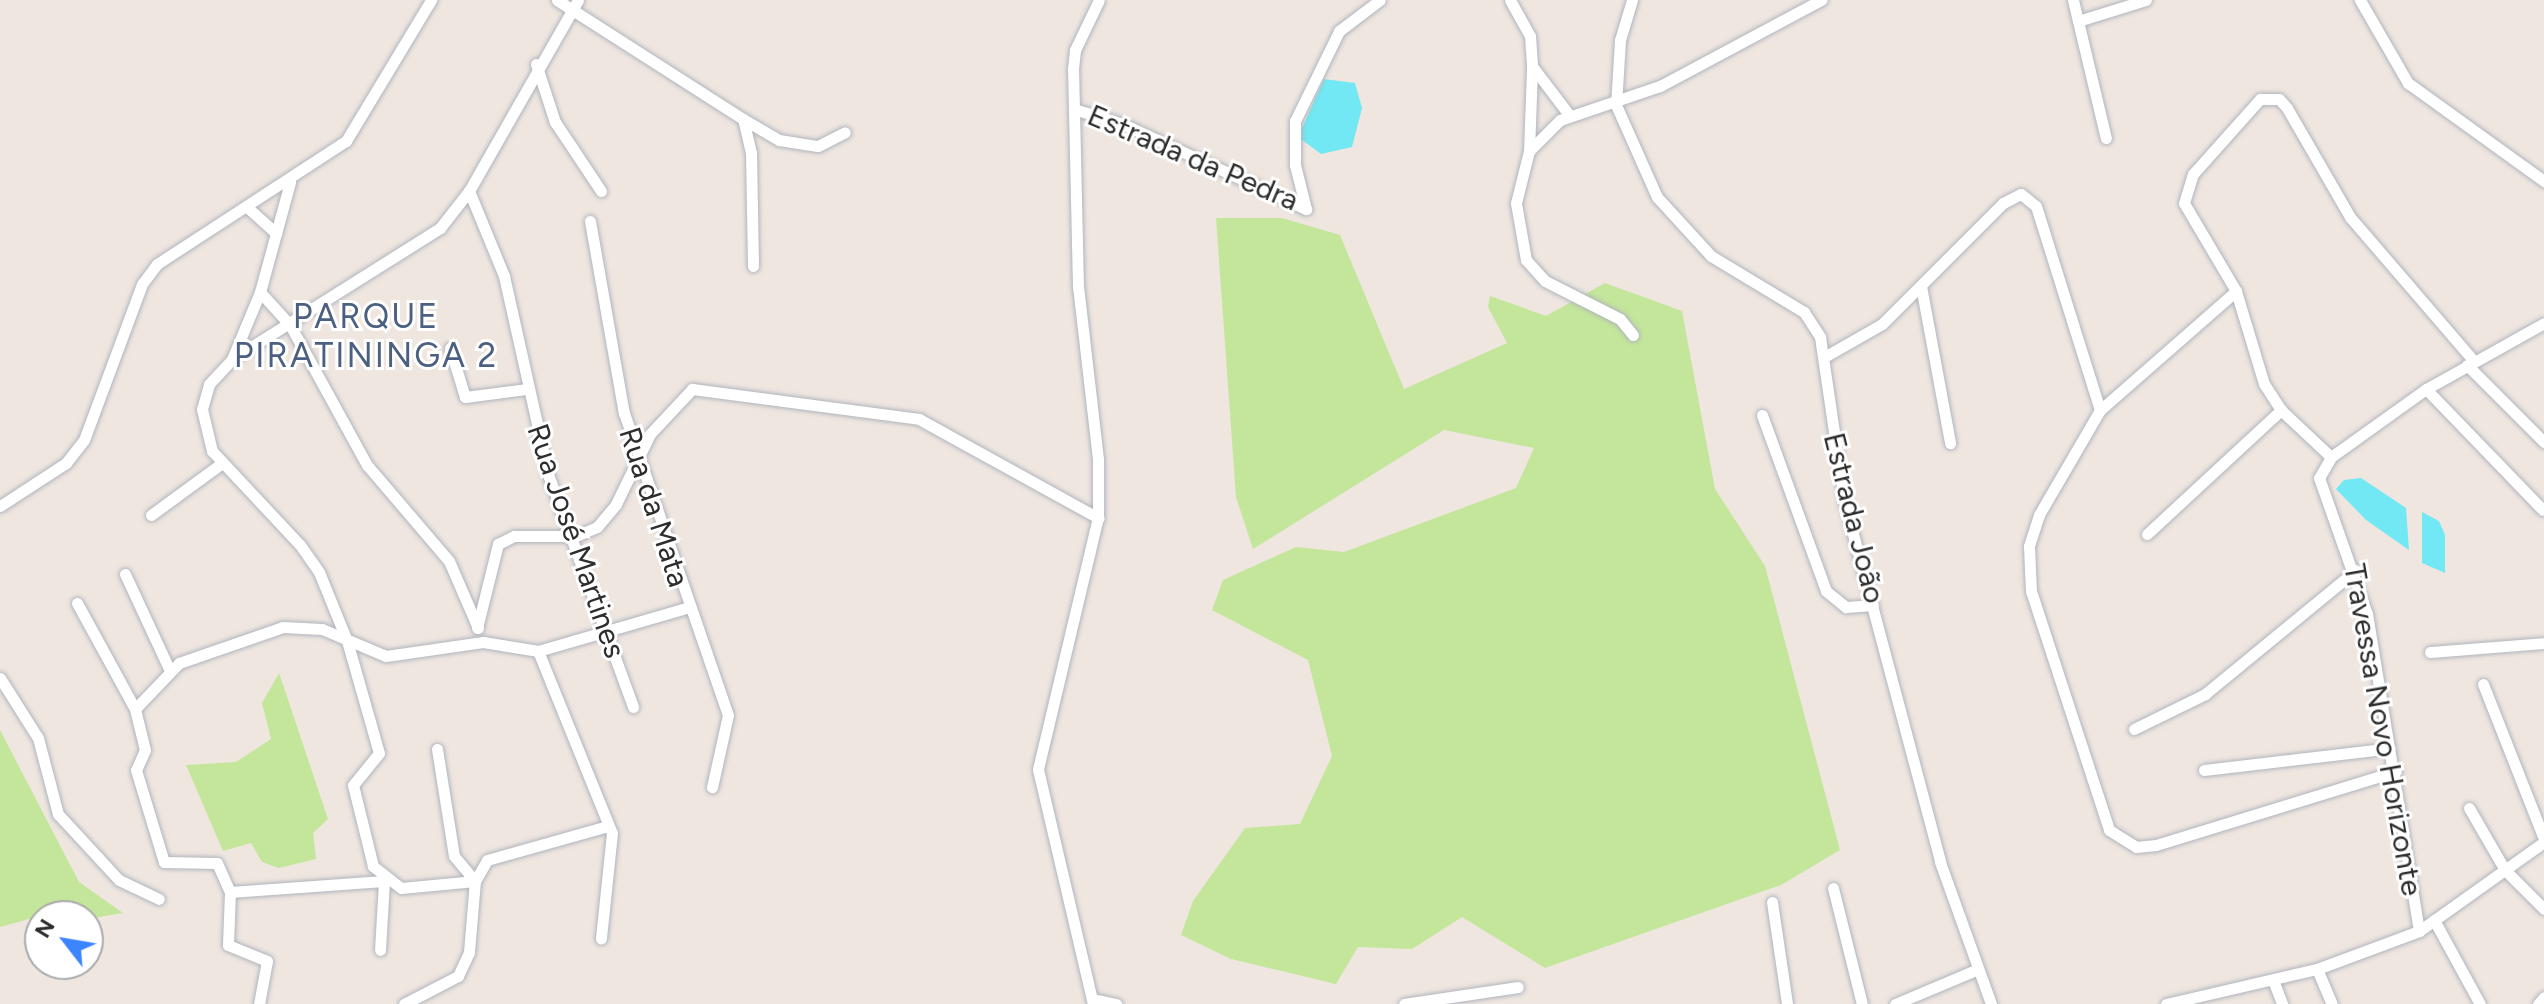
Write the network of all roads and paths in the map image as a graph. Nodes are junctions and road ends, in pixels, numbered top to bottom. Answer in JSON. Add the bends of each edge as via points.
{"nodes":[{"id":1,"x":431,"y":0,"type":"edge"},
{"id":2,"x":557,"y":0,"type":"edge"},
{"id":3,"x":1099,"y":0,"type":"edge"},
{"id":4,"x":1380,"y":0,"type":"edge"},
{"id":5,"x":1510,"y":0,"type":"edge"},
{"id":6,"x":1632,"y":0,"type":"edge"},
{"id":7,"x":1821,"y":0,"type":"edge"},
{"id":8,"x":2073,"y":0,"type":"edge"},
{"id":9,"x":2146,"y":0,"type":"edge"},
{"id":10,"x":2360,"y":0,"type":"edge"},
{"id":11,"x":575,"y":4,"type":"edge"},
{"id":12,"x":2078,"y":21,"type":"junction"},
{"id":13,"x":536,"y":64,"type":"junction"},
{"id":14,"x":1532,"y":66,"type":"junction"},
{"id":15,"x":1616,"y":105,"type":"junction"},
{"id":16,"x":1074,"y":109,"type":"junction"},
{"id":17,"x":1570,"y":116,"type":"junction"},
{"id":18,"x":743,"y":119,"type":"junction"},
{"id":19,"x":845,"y":132,"type":"dead end"},
{"id":20,"x":2106,"y":138,"type":"dead end"},
{"id":21,"x":1529,"y":151,"type":"junction"},
{"id":22,"x":2544,"y":181,"type":"edge"},
{"id":23,"x":290,"y":182,"type":"junction"},
{"id":24,"x":469,"y":191,"type":"junction"},
{"id":25,"x":601,"y":191,"type":"dead end"},
{"id":26,"x":248,"y":208,"type":"junction"},
{"id":27,"x":590,"y":221,"type":"dead end"},
{"id":28,"x":276,"y":233,"type":"junction"},
{"id":29,"x":753,"y":266,"type":"dead end"},
{"id":30,"x":1921,"y":286,"type":"junction"},
{"id":31,"x":2236,"y":291,"type":"junction"},
{"id":32,"x":260,"y":292,"type":"junction"},
{"id":33,"x":2544,"y":323,"type":"edge"},
{"id":34,"x":290,"y":325,"type":"junction"},
{"id":35,"x":1633,"y":335,"type":"dead end"},
{"id":36,"x":450,"y":348,"type":"dead end"},
{"id":37,"x":1826,"y":356,"type":"junction"},
{"id":38,"x":232,"y":359,"type":"junction"},
{"id":39,"x":2471,"y":363,"type":"junction"},
{"id":40,"x":527,"y":389,"type":"junction"},
{"id":41,"x":2426,"y":389,"type":"junction"},
{"id":42,"x":2100,"y":410,"type":"junction"},
{"id":43,"x":2281,"y":410,"type":"junction"},
{"id":44,"x":1762,"y":415,"type":"dead end"},
{"id":45,"x":2544,"y":442,"type":"edge"},
{"id":46,"x":1950,"y":443,"type":"dead end"},
{"id":47,"x":637,"y":457,"type":"junction"},
{"id":48,"x":2331,"y":457,"type":"junction"},
{"id":49,"x":222,"y":463,"type":"junction"},
{"id":50,"x":0,"y":506,"type":"edge"},
{"id":51,"x":2543,"y":510,"type":"edge"},
{"id":52,"x":151,"y":515,"type":"dead end"},
{"id":53,"x":1098,"y":518,"type":"junction"},
{"id":54,"x":2147,"y":534,"type":"dead end"},
{"id":55,"x":568,"y":537,"type":"junction"},
{"id":56,"x":2356,"y":570,"type":"junction"},
{"id":57,"x":125,"y":574,"type":"dead end"},
{"id":58,"x":77,"y":603,"type":"dead end"},
{"id":59,"x":1873,"y":605,"type":"junction"},
{"id":60,"x":686,"y":608,"type":"junction"},
{"id":61,"x":477,"y":628,"type":"junction"},
{"id":62,"x":604,"y":630,"type":"junction"},
{"id":63,"x":347,"y":641,"type":"junction"},
{"id":64,"x":483,"y":642,"type":"junction"},
{"id":65,"x":2544,"y":643,"type":"edge"},
{"id":66,"x":538,"y":651,"type":"junction"},
{"id":67,"x":2430,"y":652,"type":"dead end"},
{"id":68,"x":170,"y":671,"type":"junction"},
{"id":69,"x":0,"y":678,"type":"edge"},
{"id":70,"x":2483,"y":684,"type":"dead end"},
{"id":71,"x":633,"y":707,"type":"dead end"},
{"id":72,"x":135,"y":709,"type":"junction"},
{"id":73,"x":2134,"y":729,"type":"dead end"},
{"id":74,"x":2390,"y":748,"type":"junction"},
{"id":75,"x":437,"y":749,"type":"dead end"},
{"id":76,"x":2204,"y":770,"type":"dead end"},
{"id":77,"x":2396,"y":771,"type":"junction"},
{"id":78,"x":712,"y":787,"type":"dead end"},
{"id":79,"x":2469,"y":808,"type":"dead end"},
{"id":80,"x":608,"y":826,"type":"junction"},
{"id":81,"x":2544,"y":840,"type":"edge"},
{"id":82,"x":2505,"y":870,"type":"junction"},
{"id":83,"x":384,"y":881,"type":"junction"},
{"id":84,"x":475,"y":881,"type":"junction"},
{"id":85,"x":1833,"y":888,"type":"dead end"},
{"id":86,"x":230,"y":892,"type":"junction"},
{"id":87,"x":159,"y":899,"type":"dead end"},
{"id":88,"x":1772,"y":902,"type":"dead end"},
{"id":89,"x":2544,"y":909,"type":"edge"},
{"id":90,"x":2434,"y":920,"type":"junction"},
{"id":91,"x":2419,"y":931,"type":"junction"},
{"id":92,"x":601,"y":938,"type":"dead end"},
{"id":93,"x":380,"y":950,"type":"dead end"},
{"id":94,"x":2317,"y":969,"type":"junction"},
{"id":95,"x":1976,"y":970,"type":"junction"},
{"id":96,"x":2273,"y":980,"type":"junction"},
{"id":97,"x":1518,"y":987,"type":"dead end"},
{"id":98,"x":2544,"y":997,"type":"edge"},
{"id":99,"x":1092,"y":1002,"type":"edge"},
{"id":100,"x":259,"y":1004,"type":"edge"},
{"id":101,"x":404,"y":1004,"type":"edge"},
{"id":102,"x":1116,"y":1004,"type":"edge"},
{"id":103,"x":1404,"y":1004,"type":"edge"},
{"id":104,"x":1787,"y":1004,"type":"edge"},
{"id":105,"x":1862,"y":1004,"type":"edge"},
{"id":106,"x":1895,"y":1004,"type":"edge"},
{"id":107,"x":1991,"y":1004,"type":"edge"},
{"id":108,"x":2166,"y":1004,"type":"edge"},
{"id":109,"x":2282,"y":1004,"type":"edge"},
{"id":110,"x":2332,"y":1004,"type":"edge"},
{"id":111,"x":2480,"y":1004,"type":"edge"},
{"id":112,"x":2538,"y":1004,"type":"edge"}],
"edges":[{"from":1,"to":23,"type":"street","via":[[354,130]]},
{"from":2,"to":11,"type":"street"},
{"from":3,"to":16,"type":"street","via":[[1075,50]]},
{"from":4,"to":16,"type":"street","name":"Estrada da Pedra","via":[[1339,31],[1295,121],[1295,165],[1306,209],[1125,125]]},
{"from":5,"to":14,"type":"street","via":[[1530,36]]},
{"from":6,"to":15,"type":"street","via":[[1620,40]]},
{"from":7,"to":15,"type":"street"},
{"from":8,"to":12,"type":"street"},
{"from":9,"to":12,"type":"street"},
{"from":10,"to":22,"type":"street","via":[[2408,83]]},
{"from":11,"to":13,"type":"street"},
{"from":11,"to":18,"type":"street"},
{"from":12,"to":20,"type":"street"},
{"from":13,"to":24,"type":"street"},
{"from":13,"to":25,"type":"street","via":[[555,122]]},
{"from":14,"to":17,"type":"street"},
{"from":14,"to":21,"type":"street"},
{"from":15,"to":17,"type":"street"},
{"from":15,"to":37,"type":"street","name":"Estrada João","via":[[1657,197],[1681,227],[1711,256],[1804,312]]},
{"from":16,"to":53,"type":"street","via":[[1078,287],[1098,459]]},
{"from":17,"to":21,"type":"street","via":[[1550,126]]},
{"from":18,"to":19,"type":"street","via":[[779,140],[818,146]]},
{"from":18,"to":29,"type":"street","via":[[751,153]]},
{"from":21,"to":35,"type":"street","via":[[1516,203],[1526,260],[1545,281],[1620,319]]},
{"from":23,"to":26,"type":"street"},
{"from":23,"to":28,"type":"street"},
{"from":24,"to":34,"type":"street","via":[[429,238]]},
{"from":24,"to":40,"type":"street","name":"Rua José Martines","via":[[500,262]]},
{"from":26,"to":28,"type":"street"},
{"from":26,"to":50,"type":"street","via":[[168,253],[149,273],[84,440],[66,463]]},
{"from":27,"to":47,"type":"street","name":"Rua da Mata","via":[[611,313],[619,389]]},
{"from":28,"to":32,"type":"street"},
{"from":30,"to":37,"type":"street","via":[[1882,324]]},
{"from":30,"to":42,"type":"street","via":[[2003,203],[2021,194],[2030,197]]},
{"from":30,"to":46,"type":"street"},
{"from":31,"to":39,"type":"street","via":[[2190,217],[2186,189],[2250,108],[2270,96],[2287,108],[2350,217]]},
{"from":31,"to":42,"type":"street"},
{"from":31,"to":43,"type":"street","via":[[2264,384]]},
{"from":32,"to":34,"type":"street"},
{"from":32,"to":38,"type":"street"},
{"from":33,"to":39,"type":"street"},
{"from":34,"to":38,"type":"street"},
{"from":34,"to":61,"type":"street","via":[[367,465],[449,561]]},
{"from":36,"to":40,"type":"street","via":[[465,397]]},
{"from":37,"to":59,"type":"street","name":"Estrada João","via":[[1835,454]]},
{"from":38,"to":49,"type":"street","via":[[209,384],[202,409],[205,439]]},
{"from":39,"to":41,"type":"street"},
{"from":39,"to":45,"type":"street"},
{"from":40,"to":55,"type":"street","name":"Rua José Martines"},
{"from":41,"to":48,"type":"street"},
{"from":41,"to":51,"type":"street"},
{"from":42,"to":77,"type":"street","via":[[2039,515],[2026,570],[2109,830],[2136,847],[2156,845]]},
{"from":43,"to":48,"type":"street"},
{"from":43,"to":54,"type":"street"},
{"from":44,"to":59,"type":"street","via":[[1826,591],[1846,607]]},
{"from":47,"to":53,"type":"street","via":[[669,407],[692,389],[919,419]]},
{"from":47,"to":55,"type":"street","via":[[606,518]]},
{"from":47,"to":60,"type":"street","name":"Rua da Mata"},
{"from":48,"to":56,"type":"street","name":"Travessa Novo Horizonte","via":[[2321,469],[2320,492]]},
{"from":49,"to":52,"type":"street"},
{"from":49,"to":63,"type":"street","via":[[319,572]]},
{"from":53,"to":99,"type":"street","via":[[1038,769],[1050,840]]},
{"from":55,"to":61,"type":"street","via":[[514,536],[498,544]]},
{"from":55,"to":62,"type":"street","name":"Rua José Martines"},
{"from":56,"to":73,"type":"street","via":[[2205,694]]},
{"from":56,"to":74,"type":"street","name":"Travessa Novo Horizonte"},
{"from":57,"to":68,"type":"street"},
{"from":58,"to":72,"type":"street"},
{"from":59,"to":95,"type":"street","name":"Estrada João","via":[[1940,862]]},
{"from":60,"to":62,"type":"street"},
{"from":60,"to":78,"type":"street","name":"Rua da Mata","via":[[728,715]]},
{"from":61,"to":64,"type":"street"},
{"from":62,"to":66,"type":"street"},
{"from":62,"to":71,"type":"street","name":"Rua José Martines"},
{"from":63,"to":64,"type":"street","via":[[400,657]]},
{"from":63,"to":68,"type":"street","via":[[322,629],[283,627]]},
{"from":63,"to":83,"type":"street","via":[[379,753],[353,785],[373,866]]},
{"from":64,"to":66,"type":"street"},
{"from":65,"to":67,"type":"street"},
{"from":66,"to":80,"type":"street"},
{"from":68,"to":72,"type":"street"},
{"from":69,"to":87,"type":"street","via":[[38,738],[58,814],[119,880]]},
{"from":70,"to":81,"type":"street"},
{"from":72,"to":86,"type":"street","via":[[145,750],[136,770],[164,862],[217,863]]},
{"from":74,"to":76,"type":"street"},
{"from":74,"to":77,"type":"street","name":"Travessa Novo Horizonte"},
{"from":75,"to":84,"type":"street","via":[[454,856]]},
{"from":77,"to":91,"type":"street","name":"Travessa Novo Horizonte"},
{"from":79,"to":82,"type":"street"},
{"from":80,"to":84,"type":"street","via":[[498,853]]},
{"from":80,"to":92,"type":"street","via":[[611,855]]},
{"from":81,"to":82,"type":"street"},
{"from":82,"to":89,"type":"street"},
{"from":82,"to":90,"type":"street"},
{"from":83,"to":84,"type":"street","via":[[410,889]]},
{"from":83,"to":86,"type":"street"},
{"from":83,"to":93,"type":"street"},
{"from":84,"to":101,"type":"street","via":[[465,965],[439,992]]},
{"from":85,"to":105,"type":"street"},
{"from":86,"to":100,"type":"street","via":[[228,945],[267,961]]},
{"from":88,"to":104,"type":"street"},
{"from":90,"to":91,"type":"street"},
{"from":90,"to":111,"type":"street"},
{"from":91,"to":94,"type":"street"},
{"from":94,"to":96,"type":"street"},
{"from":94,"to":110,"type":"street"},
{"from":95,"to":106,"type":"street"},
{"from":95,"to":107,"type":"street","name":"Estrada João"},
{"from":96,"to":108,"type":"street"},
{"from":96,"to":109,"type":"street"},
{"from":97,"to":103,"type":"street"},
{"from":98,"to":112,"type":"street"},
{"from":99,"to":102,"type":"street"}]}
